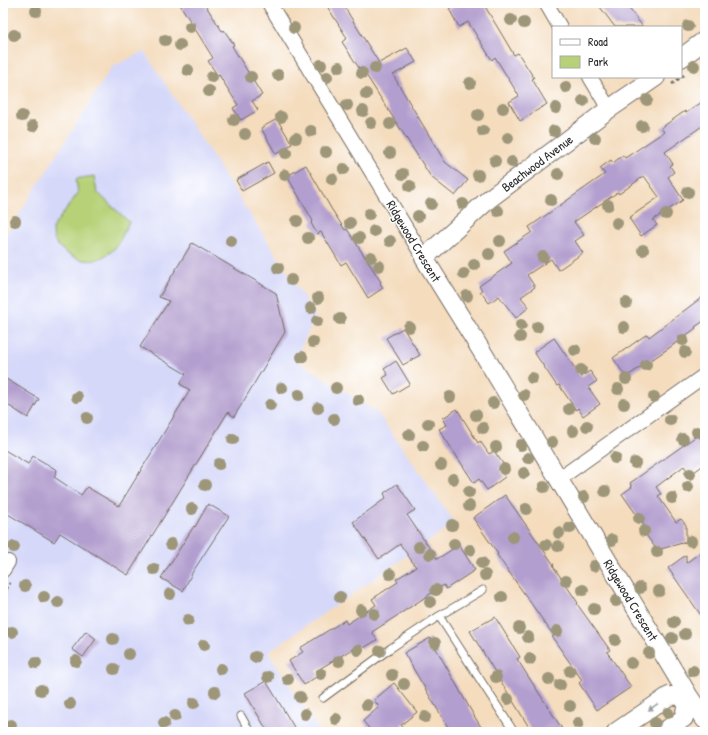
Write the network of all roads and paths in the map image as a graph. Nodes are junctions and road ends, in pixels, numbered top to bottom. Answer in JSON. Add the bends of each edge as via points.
{"nodes":[{"id":1,"x":269,"y":3,"type":"edge"},
{"id":2,"x":546,"y":3,"type":"edge"},
{"id":3,"x":559,"y":26,"type":"edge"},
{"id":4,"x":705,"y":40,"type":"edge"},
{"id":5,"x":683,"y":66,"type":"edge"},
{"id":6,"x":591,"y":78,"type":"edge"},
{"id":7,"x":664,"y":80,"type":"edge"},
{"id":8,"x":609,"y":109,"type":"junction"},
{"id":9,"x":424,"y":258,"type":"junction"},
{"id":10,"x":705,"y":375,"type":"edge"},
{"id":11,"x":559,"y":479,"type":"junction"},
{"id":12,"x":11,"y":581,"type":"dead end"},
{"id":13,"x":483,"y":590,"type":"dead end"},
{"id":14,"x":3,"y":595,"type":"edge"},
{"id":15,"x":439,"y":616,"type":"junction"},
{"id":16,"x":688,"y":695,"type":"junction"},
{"id":17,"x":323,"y":698,"type":"dead end"},
{"id":18,"x":241,"y":716,"type":"dead end"},
{"id":19,"x":705,"y":720,"type":"edge"},
{"id":20,"x":3,"y":728,"type":"edge"},
{"id":21,"x":10,"y":732,"type":"edge"},
{"id":22,"x":250,"y":732,"type":"edge"},
{"id":23,"x":514,"y":732,"type":"edge"},
{"id":24,"x":616,"y":732,"type":"edge"},
{"id":25,"x":663,"y":732,"type":"edge"}],
"edges":[{"from":1,"to":9,"type":"street","name":"Ridgewood Crescent"},
{"from":2,"to":3,"type":"street"},
{"from":4,"to":5,"type":"street"},
{"from":6,"to":8,"type":"street"},
{"from":7,"to":8,"type":"street","name":"Beachwood Avenue"},
{"from":8,"to":9,"type":"street","name":"Beachwood Avenue","via":[[489,199]]},
{"from":9,"to":11,"type":"street","name":"Ridgewood Crescent"},
{"from":10,"to":11,"type":"street"},
{"from":11,"to":16,"type":"street","name":"Ridgewood Crescent"},
{"from":12,"to":14,"type":"path"},
{"from":13,"to":15,"type":"lane"},
{"from":15,"to":17,"type":"lane"},
{"from":15,"to":23,"type":"lane"},
{"from":16,"to":19,"type":"street","name":"Ridgewood Crescent"},
{"from":16,"to":24,"type":"street","one_way":true,"via":[[669,696]]},
{"from":16,"to":25,"type":"street","via":[[684,718]]},
{"from":18,"to":22,"type":"lane"},
{"from":20,"to":21,"type":"path"}]}
